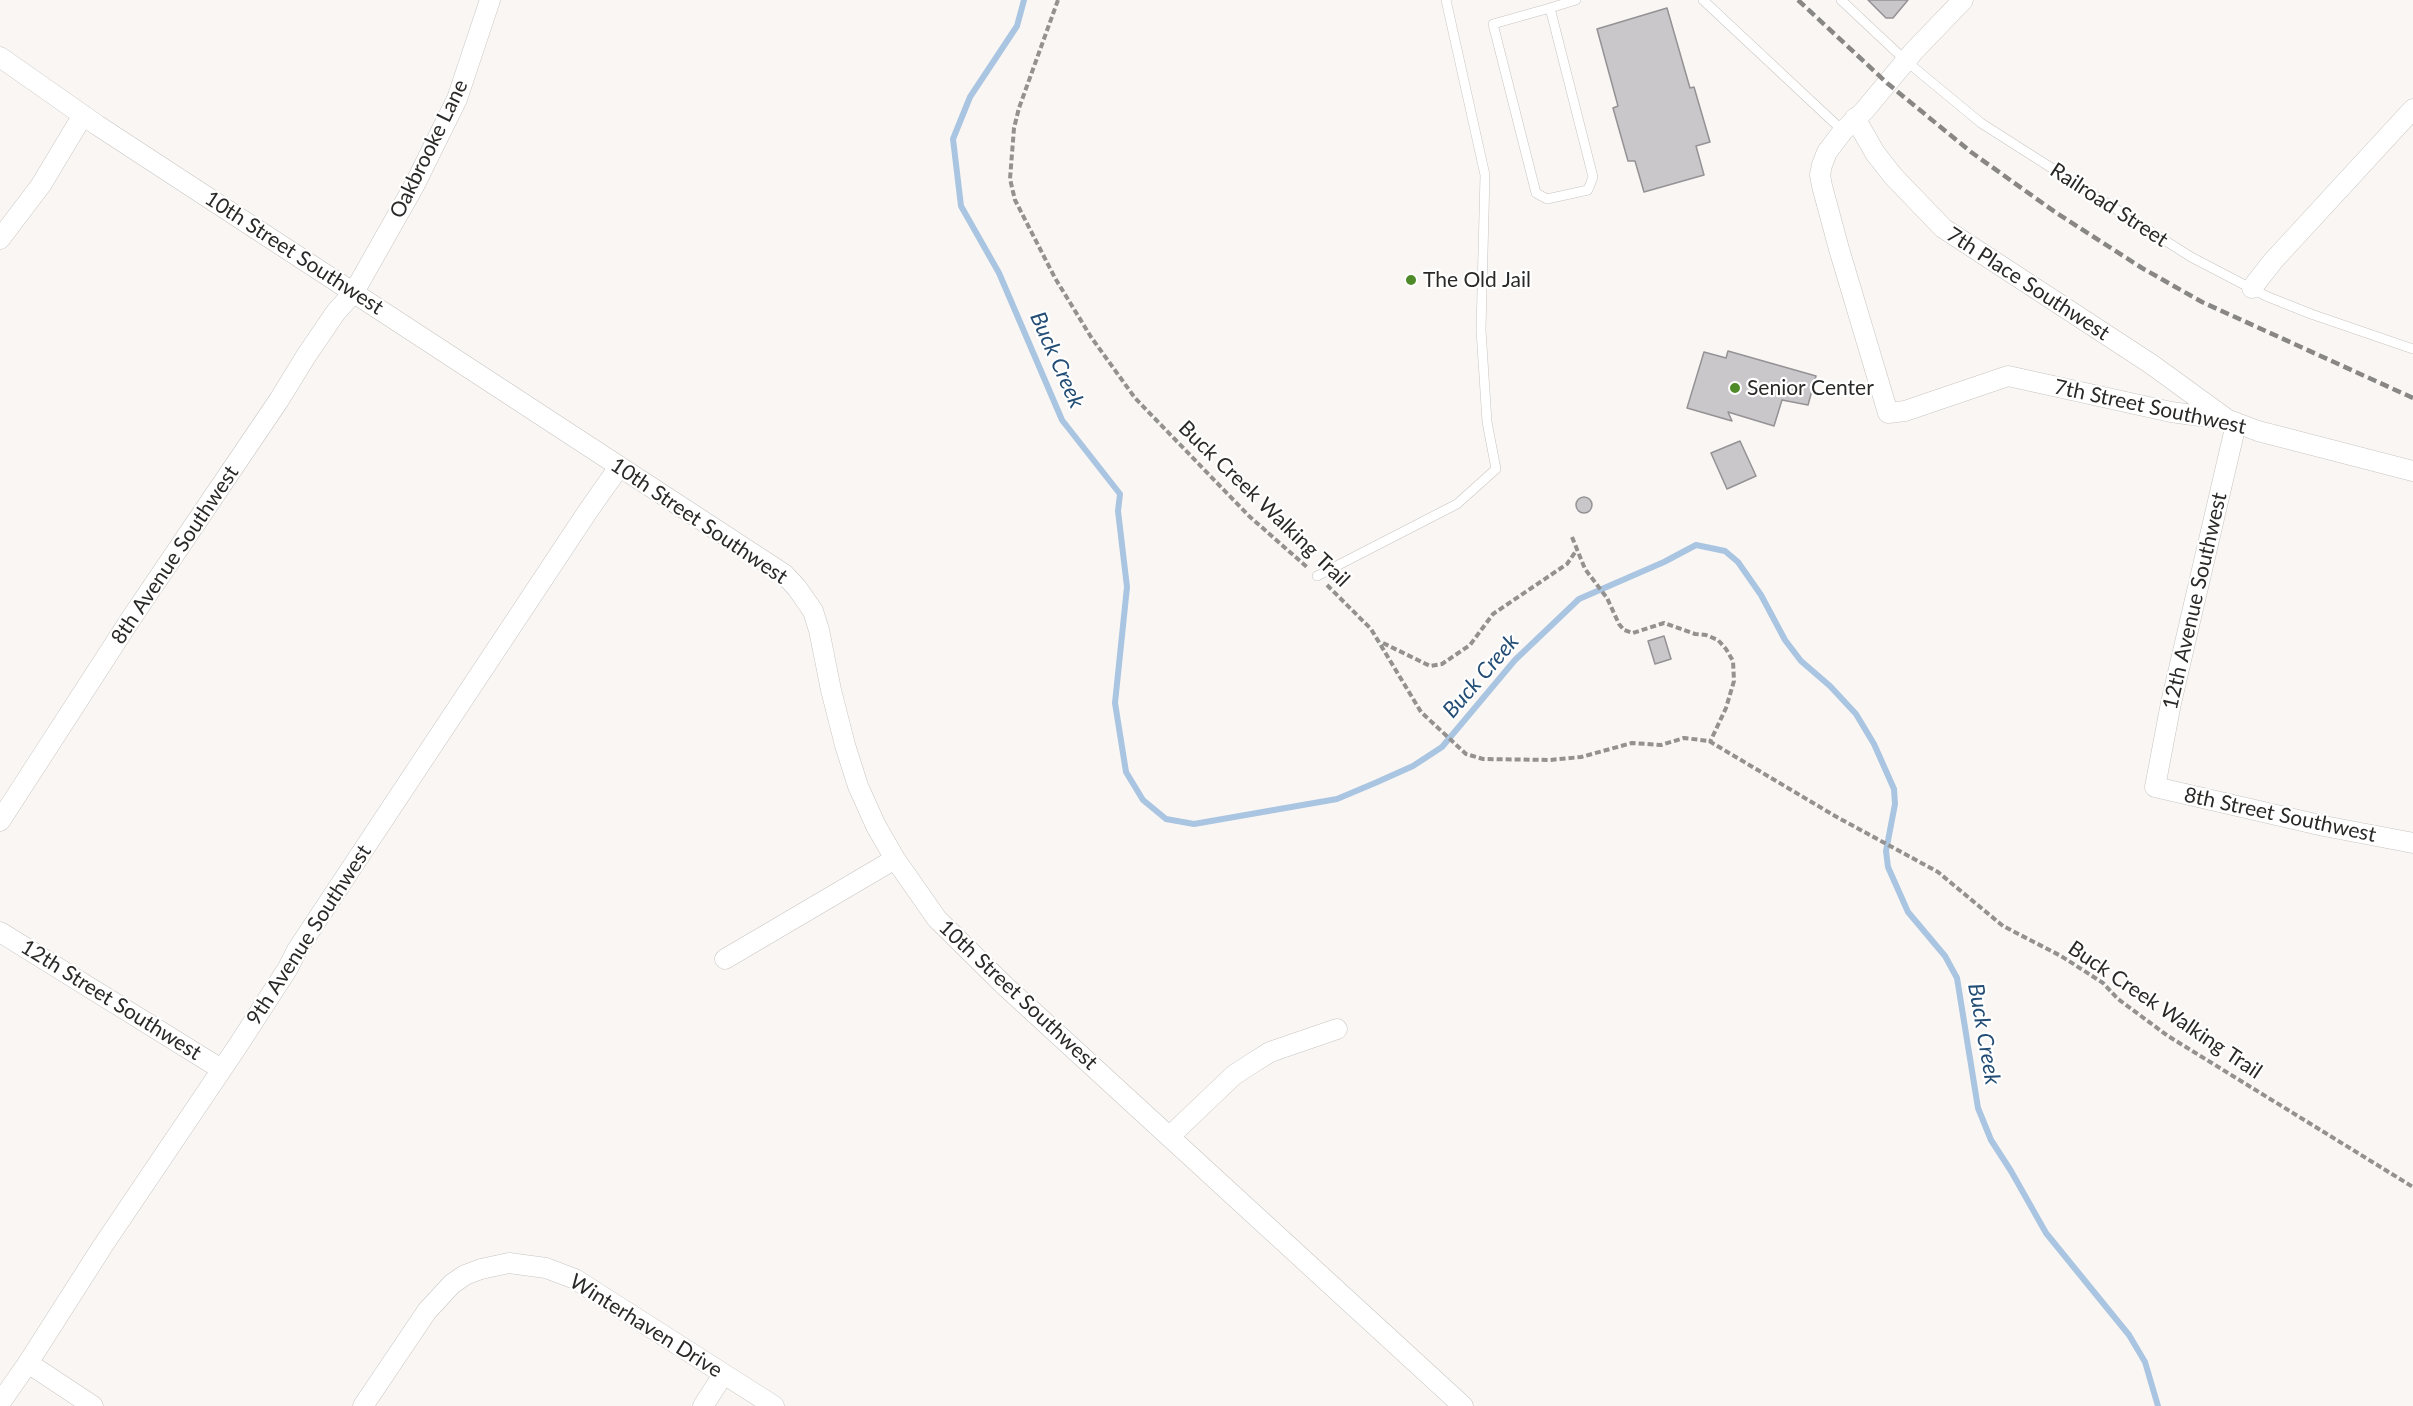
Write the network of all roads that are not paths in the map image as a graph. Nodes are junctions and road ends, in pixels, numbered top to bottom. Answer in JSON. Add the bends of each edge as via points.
{"nodes":[{"id":1,"x":490,"y":0,"type":"edge"},
{"id":2,"x":1446,"y":0,"type":"edge"},
{"id":3,"x":1576,"y":0,"type":"edge"},
{"id":4,"x":1703,"y":0,"type":"edge"},
{"id":5,"x":1841,"y":0,"type":"edge"},
{"id":6,"x":1963,"y":0,"type":"edge"},
{"id":7,"x":1551,"y":8,"type":"junction"},
{"id":8,"x":0,"y":57,"type":"edge"},
{"id":9,"x":1906,"y":61,"type":"junction"},
{"id":10,"x":2413,"y":109,"type":"edge"},
{"id":11,"x":83,"y":115,"type":"junction"},
{"id":12,"x":1849,"y":125,"type":"junction"},
{"id":13,"x":0,"y":240,"type":"edge"},
{"id":14,"x":2252,"y":288,"type":"junction"},
{"id":15,"x":354,"y":292,"type":"junction"},
{"id":16,"x":2413,"y":349,"type":"edge"},
{"id":17,"x":2232,"y":422,"type":"junction"},
{"id":18,"x":619,"y":467,"type":"junction"},
{"id":19,"x":2413,"y":471,"type":"edge"},
{"id":20,"x":1317,"y":576,"type":"road end"},
{"id":21,"x":2156,"y":779,"type":"joint"},
{"id":22,"x":0,"y":821,"type":"edge"},
{"id":23,"x":2413,"y":843,"type":"edge"},
{"id":24,"x":895,"y":859,"type":"junction"},
{"id":25,"x":0,"y":932,"type":"edge"},
{"id":26,"x":725,"y":959,"type":"dead end"},
{"id":27,"x":1337,"y":1029,"type":"dead end"},
{"id":28,"x":221,"y":1069,"type":"junction"},
{"id":29,"x":1170,"y":1136,"type":"junction"},
{"id":30,"x":28,"y":1363,"type":"junction"},
{"id":31,"x":723,"y":1374,"type":"junction"},
{"id":32,"x":0,"y":1403,"type":"edge"},
{"id":33,"x":93,"y":1406,"type":"edge"},
{"id":34,"x":363,"y":1406,"type":"edge"},
{"id":35,"x":703,"y":1406,"type":"edge"},
{"id":36,"x":774,"y":1406,"type":"edge"},
{"id":37,"x":1463,"y":1406,"type":"edge"}],
"edges":[{"from":1,"to":15,"type":"street","name":"Oakbrooke Lane","via":[[457,99],[414,186]]},
{"from":2,"to":20,"type":"lane","via":[[1485,175],[1481,330],[1487,422],[1496,469],[1457,504]]},
{"from":3,"to":7,"type":"lane"},
{"from":4,"to":12,"type":"lane"},
{"from":5,"to":9,"type":"lane","name":"Railroad Street"},
{"from":6,"to":9,"type":"street"},
{"from":7,"to":7,"type":"lane","via":[[1493,24],[1536,193],[1547,200],[1588,190],[1593,177]]},
{"from":8,"to":11,"type":"street","name":"10th Street Southwest"},
{"from":9,"to":12,"type":"street"},
{"from":9,"to":14,"type":"lane","name":"Railroad Street","via":[[1981,123],[2181,251]]},
{"from":10,"to":14,"type":"street"},
{"from":11,"to":13,"type":"street","via":[[41,185]]},
{"from":11,"to":15,"type":"street","name":"10th Street Southwest"},
{"from":12,"to":17,"type":"street","name":"7th Place Southwest","via":[[1943,228],[2151,364]]},
{"from":12,"to":17,"type":"street","name":"7th Street Southwest","via":[[1827,152],[1820,175],[1888,413],[1905,411],[2008,376]]},
{"from":14,"to":16,"type":"lane","name":"Railroad Street","via":[[2311,314]]},
{"from":15,"to":18,"type":"street","name":"10th Street Southwest"},
{"from":15,"to":22,"type":"street","name":"8th Avenue Southwest","via":[[306,356]]},
{"from":17,"to":19,"type":"street","name":"7th Street Southwest"},
{"from":17,"to":21,"type":"street","name":"12th Avenue Southwest"},
{"from":18,"to":24,"type":"street","name":"10th Street Southwest","via":[[784,574],[806,599],[819,630],[855,776]]},
{"from":18,"to":28,"type":"street","name":"9th Avenue Southwest"},
{"from":21,"to":23,"type":"street","name":"8th Street Southwest","via":[[2155,787]]},
{"from":24,"to":26,"type":"street"},
{"from":24,"to":29,"type":"street","name":"10th Street Southwest","via":[[937,919],[961,944]]},
{"from":25,"to":28,"type":"street","name":"12th Street Southwest"},
{"from":27,"to":29,"type":"street","via":[[1270,1052],[1251,1064],[1234,1075]]},
{"from":28,"to":30,"type":"street","name":"9th Avenue Southwest"},
{"from":29,"to":37,"type":"street","name":"10th Street Southwest"},
{"from":30,"to":32,"type":"street","name":"9th Avenue Southwest"},
{"from":30,"to":33,"type":"street"},
{"from":31,"to":34,"type":"street","name":"Winterhaven Drive","via":[[575,1279],[546,1268],[509,1263],[481,1269],[452,1284],[427,1311]]},
{"from":31,"to":35,"type":"street"},
{"from":31,"to":36,"type":"street","name":"Winterhaven Drive"}]}
